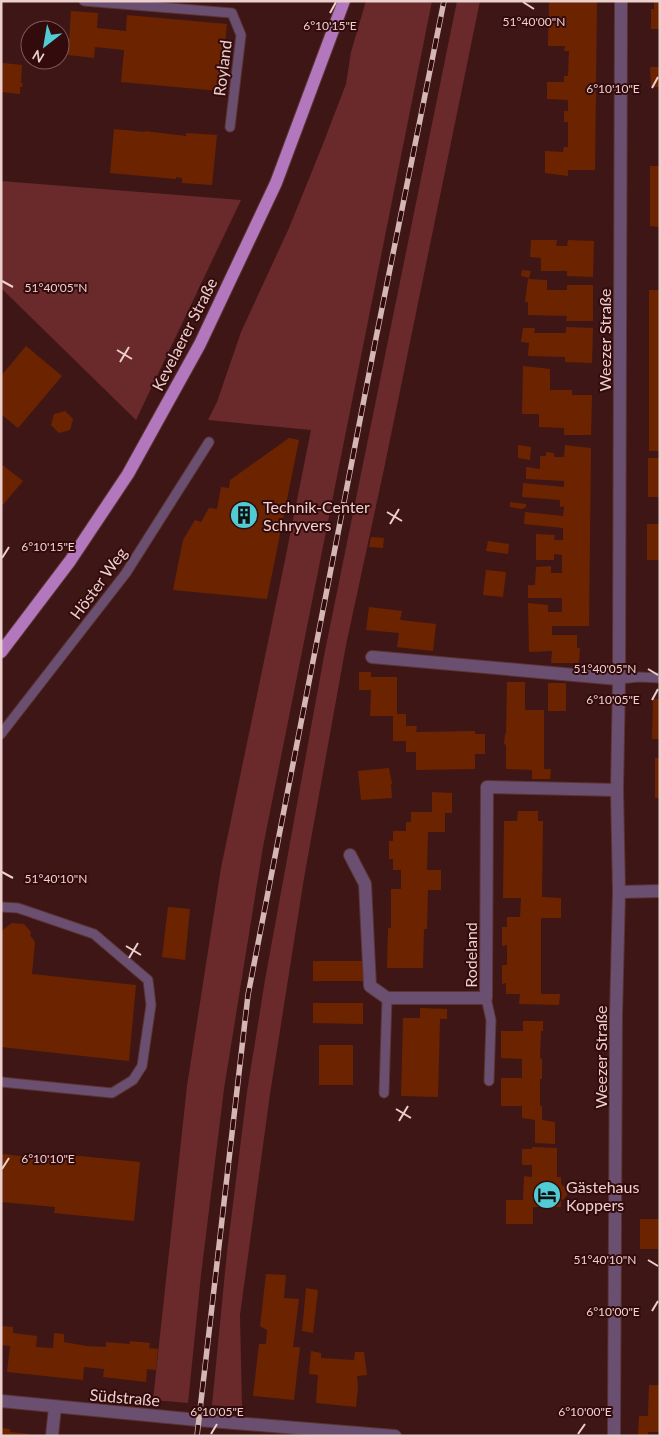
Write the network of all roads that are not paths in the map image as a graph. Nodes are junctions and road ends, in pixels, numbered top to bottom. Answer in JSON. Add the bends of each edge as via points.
{"nodes":[{"id":1,"x":84,"y":1,"type":"edge"},
{"id":2,"x":344,"y":1,"type":"edge"},
{"id":3,"x":621,"y":1,"type":"edge"},
{"id":4,"x":230,"y":127,"type":"dead end"},
{"id":5,"x":209,"y":442,"type":"dead end"},
{"id":6,"x":1,"y":652,"type":"edge"},
{"id":7,"x":372,"y":656,"type":"dead end"},
{"id":8,"x":660,"y":678,"type":"edge"},
{"id":9,"x":619,"y":679,"type":"junction"},
{"id":10,"x":1,"y":734,"type":"edge"},
{"id":11,"x":617,"y":790,"type":"junction"},
{"id":12,"x":350,"y":854,"type":"dead end"},
{"id":13,"x":660,"y":891,"type":"edge"},
{"id":14,"x":619,"y":892,"type":"junction"},
{"id":15,"x":1,"y":907,"type":"edge"},
{"id":16,"x":387,"y":998,"type":"junction"},
{"id":17,"x":486,"y":998,"type":"junction"},
{"id":18,"x":489,"y":1081,"type":"dead end"},
{"id":19,"x":1,"y":1082,"type":"edge"},
{"id":20,"x":384,"y":1093,"type":"dead end"},
{"id":21,"x":1,"y":1401,"type":"edge"},
{"id":22,"x":55,"y":1407,"type":"junction"},
{"id":23,"x":52,"y":1436,"type":"edge"},
{"id":24,"x":395,"y":1436,"type":"edge"},
{"id":25,"x":614,"y":1436,"type":"edge"}],
"edges":[{"from":1,"to":4,"type":"lane","name":"Royland","via":[[232,13],[241,35]]},
{"from":2,"to":6,"type":"main road","name":"Kevelaerer Straße","via":[[276,182],[200,344],[128,474],[70,561]]},
{"from":3,"to":9,"type":"street","name":"Weezer Straße"},
{"from":5,"to":10,"type":"lane","name":"Höster Weg","via":[[126,573]]},
{"from":7,"to":9,"type":"street"},
{"from":8,"to":9,"type":"lane"},
{"from":9,"to":11,"type":"street","name":"Weezer Straße"},
{"from":11,"to":14,"type":"street","name":"Weezer Straße"},
{"from":11,"to":17,"type":"street","name":"Rodeland","via":[[487,787]]},
{"from":12,"to":16,"type":"street","via":[[365,884],[370,986]]},
{"from":13,"to":14,"type":"street"},
{"from":14,"to":25,"type":"street","name":"Weezer Straße"},
{"from":15,"to":19,"type":"lane","via":[[18,908],[94,934],[148,980],[151,1005],[142,1066],[133,1080],[112,1093]]},
{"from":16,"to":17,"type":"street","name":"Rodeland"},
{"from":16,"to":20,"type":"lane"},
{"from":17,"to":18,"type":"lane","via":[[491,1020]]},
{"from":21,"to":22,"type":"street","name":"Südstraße"},
{"from":22,"to":23,"type":"street"},
{"from":22,"to":24,"type":"street","name":"Südstraße"}]}
